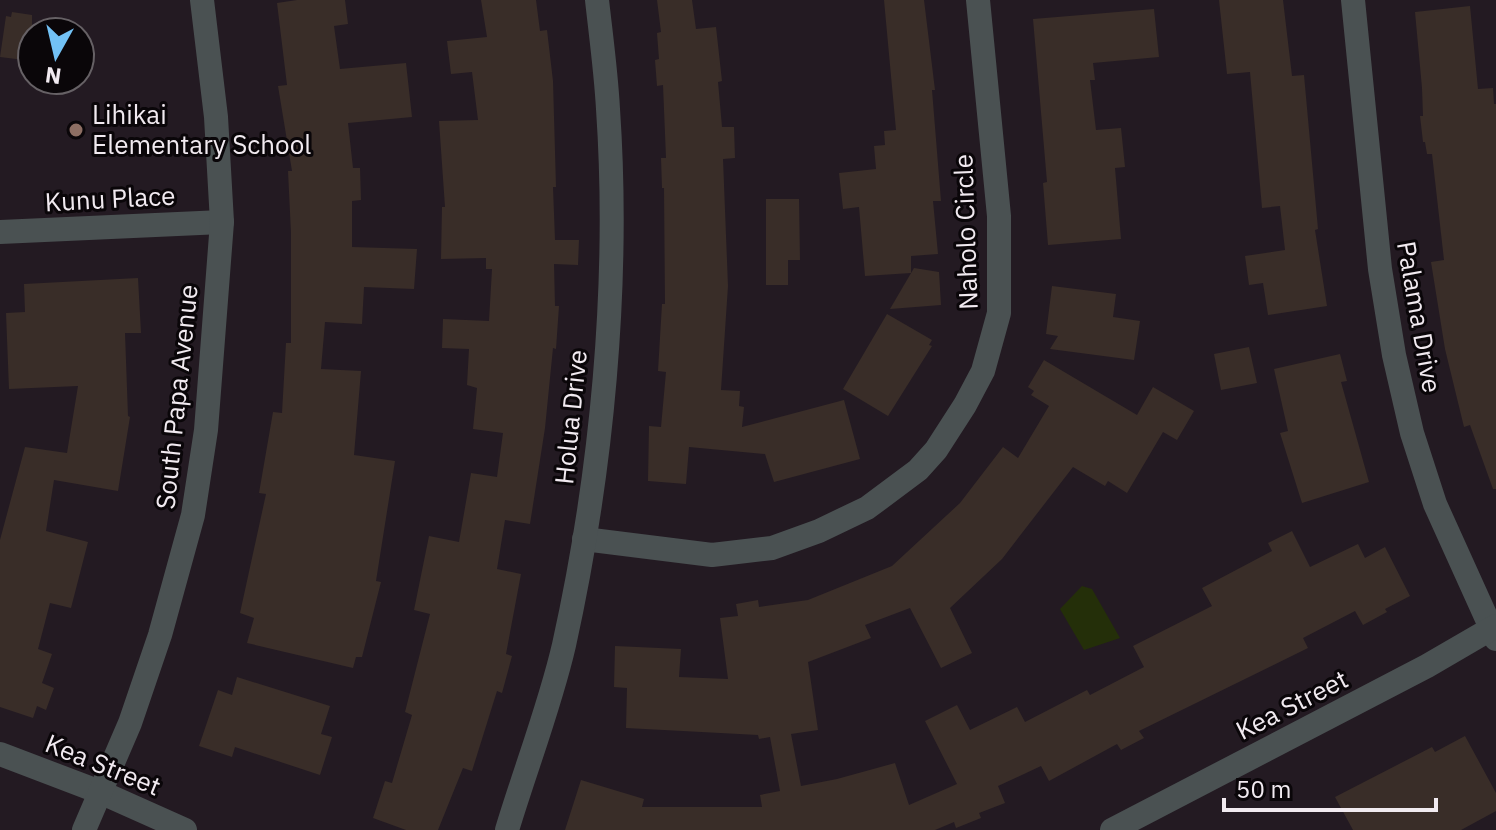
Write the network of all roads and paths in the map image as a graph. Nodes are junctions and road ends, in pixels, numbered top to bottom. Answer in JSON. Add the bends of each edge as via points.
{"nodes":[{"id":1,"x":202,"y":0,"type":"edge"},
{"id":2,"x":597,"y":0,"type":"edge"},
{"id":3,"x":978,"y":0,"type":"edge"},
{"id":4,"x":1353,"y":0,"type":"edge"},
{"id":5,"x":222,"y":222,"type":"junction"},
{"id":6,"x":0,"y":232,"type":"edge"},
{"id":7,"x":584,"y":539,"type":"junction"},
{"id":8,"x":1495,"y":631,"type":"edge"},
{"id":9,"x":0,"y":754,"type":"edge"},
{"id":10,"x":100,"y":792,"type":"junction"},
{"id":11,"x":84,"y":830,"type":"edge"},
{"id":12,"x":185,"y":830,"type":"edge"},
{"id":13,"x":507,"y":830,"type":"edge"},
{"id":14,"x":1112,"y":830,"type":"edge"}],
"edges":[{"from":1,"to":5,"type":"street","name":"South Papa Avenue"},
{"from":2,"to":7,"type":"street","name":"Holua Drive","via":[[608,110],[611,263],[606,366]]},
{"from":3,"to":7,"type":"street","name":"Naholo Circle","via":[[999,216],[999,313],[983,371],[936,450],[867,508],[772,548],[712,555]]},
{"from":4,"to":8,"type":"street","name":"Palama Drive","via":[[1380,269],[1403,394],[1435,504]]},
{"from":5,"to":6,"type":"street","name":"Kunu Place"},
{"from":5,"to":10,"type":"street","name":"South Papa Avenue","via":[[206,430],[193,515],[140,694]]},
{"from":7,"to":13,"type":"street","name":"Holua Drive","via":[[563,647]]},
{"from":8,"to":14,"type":"street","name":"Kea Street"},
{"from":9,"to":10,"type":"street","name":"Kea Street"},
{"from":10,"to":11,"type":"street","name":"South Papa Avenue"},
{"from":10,"to":12,"type":"street","name":"Kea Street"}]}
